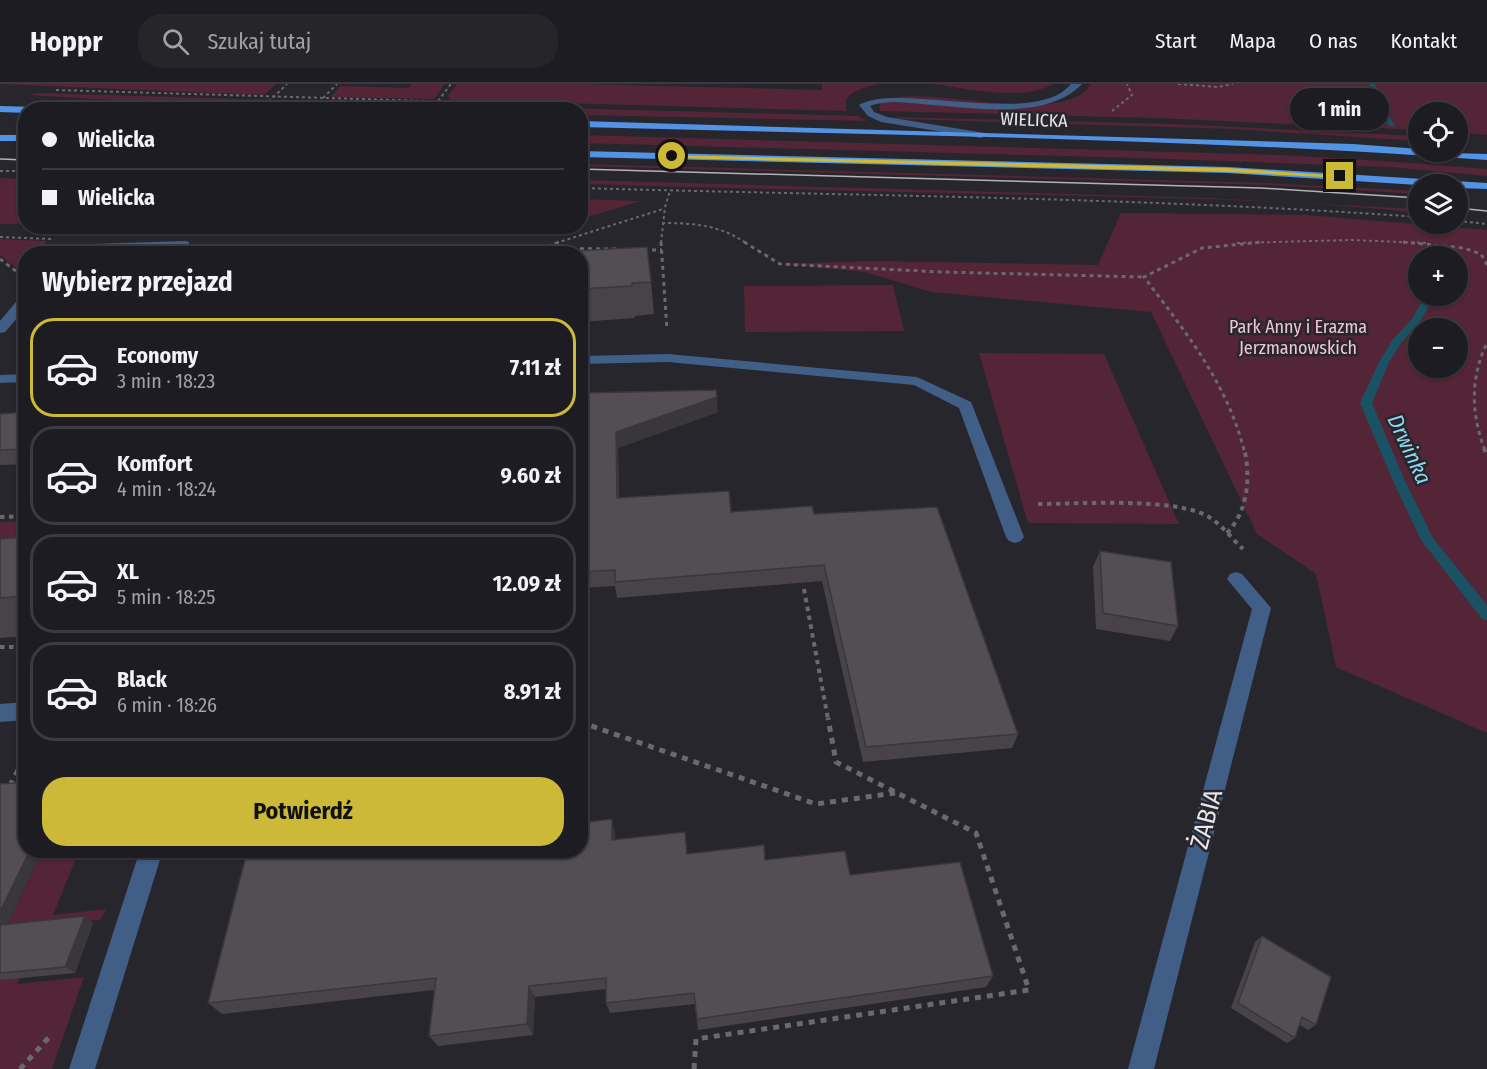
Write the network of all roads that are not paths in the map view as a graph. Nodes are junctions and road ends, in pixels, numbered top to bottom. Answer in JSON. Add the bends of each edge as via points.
{"nodes":[{"id":1,"x":1077,"y":84,"type":"edge"},
{"id":2,"x":0,"y":108,"type":"edge"},
{"id":3,"x":18,"y":109,"type":"edge"},
{"id":4,"x":588,"y":124,"type":"edge"},
{"id":5,"x":981,"y":135,"type":"junction"},
{"id":6,"x":0,"y":138,"type":"edge"},
{"id":7,"x":18,"y":138,"type":"edge"},
{"id":8,"x":588,"y":154,"type":"edge"},
{"id":9,"x":1487,"y":157,"type":"edge"},
{"id":10,"x":1487,"y":186,"type":"edge"},
{"id":11,"x":185,"y":245,"type":"road end"},
{"id":12,"x":154,"y":246,"type":"edge"},
{"id":13,"x":18,"y":308,"type":"edge"},
{"id":14,"x":0,"y":329,"type":"edge"},
{"id":15,"x":588,"y":360,"type":"edge"},
{"id":16,"x":18,"y":378,"type":"edge"},
{"id":17,"x":0,"y":379,"type":"edge"},
{"id":18,"x":1015,"y":537,"type":"dead end"},
{"id":19,"x":1236,"y":579,"type":"dead end"},
{"id":20,"x":18,"y":712,"type":"edge"},
{"id":21,"x":0,"y":713,"type":"edge"},
{"id":22,"x":149,"y":858,"type":"edge"},
{"id":23,"x":82,"y":1069,"type":"edge"},
{"id":24,"x":1141,"y":1069,"type":"edge"}],
"edges":[{"from":1,"to":5,"type":"street","via":[[1061,95],[1031,101],[909,90],[882,93],[864,105],[871,114],[885,120]]},
{"from":2,"to":3,"type":"main road"},
{"from":4,"to":5,"type":"main road","name":"WIELICKA"},
{"from":5,"to":9,"type":"main road","name":"WIELICKA","via":[[1323,146]]},
{"from":6,"to":7,"type":"main road"},
{"from":8,"to":10,"type":"main road","via":[[1228,170]]},
{"from":11,"to":12,"type":"street"},
{"from":13,"to":14,"type":"street"},
{"from":15,"to":18,"type":"street","via":[[668,357],[917,381],[966,405]]},
{"from":16,"to":17,"type":"street"},
{"from":19,"to":24,"type":"street","name":"ŻABIA","via":[[1262,608]]},
{"from":20,"to":21,"type":"street"},
{"from":22,"to":23,"type":"street"}]}
